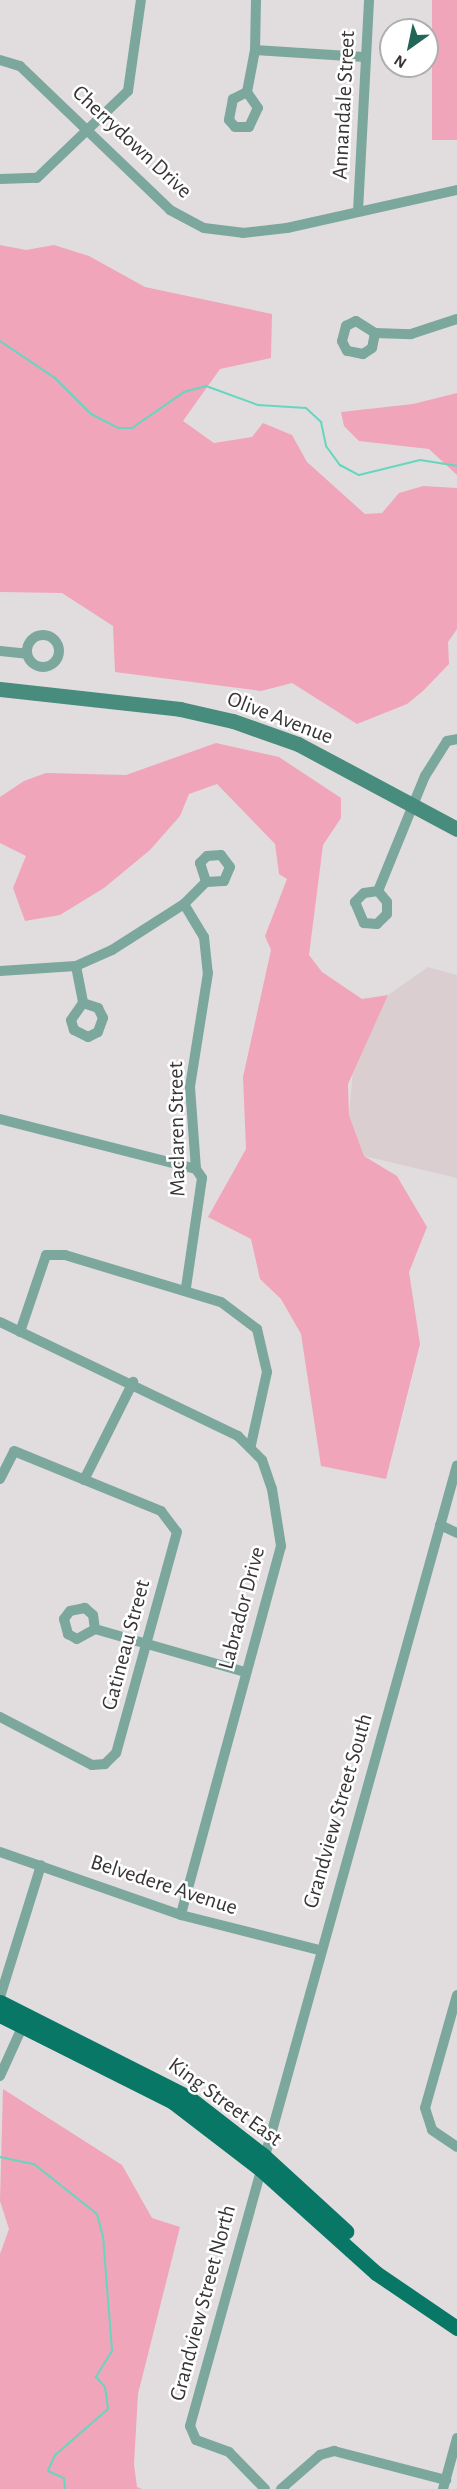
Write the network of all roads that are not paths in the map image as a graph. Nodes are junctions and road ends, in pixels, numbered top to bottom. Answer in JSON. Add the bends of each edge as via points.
{"nodes":[{"id":1,"x":141,"y":0,"type":"edge"},
{"id":2,"x":256,"y":0,"type":"edge"},
{"id":3,"x":369,"y":0,"type":"edge"},
{"id":4,"x":255,"y":50,"type":"junction"},
{"id":5,"x":364,"y":57,"type":"junction"},
{"id":6,"x":0,"y":60,"type":"edge"},
{"id":7,"x":247,"y":92,"type":"dead end"},
{"id":8,"x":88,"y":132,"type":"junction"},
{"id":9,"x":0,"y":179,"type":"edge"},
{"id":10,"x":457,"y":190,"type":"edge"},
{"id":11,"x":358,"y":211,"type":"junction"},
{"id":12,"x":457,"y":319,"type":"edge"},
{"id":13,"x":375,"y":333,"type":"dead end"},
{"id":14,"x":0,"y":651,"type":"edge"},
{"id":15,"x":27,"y":654,"type":"dead end"},
{"id":16,"x":0,"y":689,"type":"edge"},
{"id":17,"x":457,"y":739,"type":"edge"},
{"id":18,"x":414,"y":806,"type":"junction"},
{"id":19,"x":457,"y":829,"type":"edge"},
{"id":20,"x":206,"y":882,"type":"dead end"},
{"id":21,"x":378,"y":891,"type":"dead end"},
{"id":22,"x":184,"y":904,"type":"junction"},
{"id":23,"x":76,"y":966,"type":"junction"},
{"id":24,"x":0,"y":971,"type":"edge"},
{"id":25,"x":83,"y":1003,"type":"dead end"},
{"id":26,"x":0,"y":1119,"type":"edge"},
{"id":27,"x":196,"y":1169,"type":"junction"},
{"id":28,"x":186,"y":1288,"type":"junction"},
{"id":29,"x":0,"y":1322,"type":"edge"},
{"id":30,"x":20,"y":1332,"type":"junction"},
{"id":31,"x":133,"y":1382,"type":"junction"},
{"id":32,"x":251,"y":1446,"type":"junction"},
{"id":33,"x":457,"y":1465,"type":"edge"},
{"id":34,"x":0,"y":1479,"type":"edge"},
{"id":35,"x":84,"y":1480,"type":"junction"},
{"id":36,"x":440,"y":1525,"type":"junction"},
{"id":37,"x":457,"y":1533,"type":"edge"},
{"id":38,"x":95,"y":1629,"type":"dead end"},
{"id":39,"x":149,"y":1644,"type":"junction"},
{"id":40,"x":245,"y":1672,"type":"junction"},
{"id":41,"x":0,"y":1717,"type":"edge"},
{"id":42,"x":0,"y":1851,"type":"edge"},
{"id":43,"x":41,"y":1865,"type":"junction"},
{"id":44,"x":181,"y":1915,"type":"junction"},
{"id":45,"x":319,"y":1950,"type":"junction"},
{"id":46,"x":457,"y":1995,"type":"edge"},
{"id":47,"x":0,"y":1997,"type":"edge"},
{"id":48,"x":0,"y":2002,"type":"edge"},
{"id":49,"x":0,"y":2015,"type":"edge"},
{"id":50,"x":25,"y":2021,"type":"junction"},
{"id":51,"x":0,"y":2076,"type":"edge"},
{"id":52,"x":457,"y":2147,"type":"edge"},
{"id":53,"x":261,"y":2162,"type":"junction"},
{"id":54,"x":457,"y":2328,"type":"edge"},
{"id":55,"x":457,"y":2438,"type":"edge"},
{"id":56,"x":444,"y":2484,"type":"edge"},
{"id":57,"x":265,"y":2489,"type":"edge"},
{"id":58,"x":280,"y":2489,"type":"edge"}],
"edges":[{"from":1,"to":8,"type":"street","via":[[128,91]]},
{"from":2,"to":4,"type":"street"},
{"from":3,"to":5,"type":"street","name":"Annandale Street"},
{"from":4,"to":5,"type":"street"},
{"from":4,"to":7,"type":"street"},
{"from":5,"to":11,"type":"street","name":"Annandale Street"},
{"from":6,"to":8,"type":"street","name":"Cherrydown Drive","via":[[20,66]]},
{"from":8,"to":9,"type":"street","via":[[37,178]]},
{"from":8,"to":11,"type":"street","name":"Cherrydown Drive","via":[[170,210],[204,228],[243,233],[287,228]]},
{"from":10,"to":11,"type":"street","name":"Cherrydown Drive"},
{"from":12,"to":13,"type":"street","via":[[411,334]]},
{"from":14,"to":15,"type":"street"},
{"from":16,"to":18,"type":"main road","name":"Olive Avenue","via":[[180,709],[233,721],[298,744]]},
{"from":17,"to":18,"type":"street","via":[[440,749]]},
{"from":18,"to":19,"type":"main road","name":"Olive Avenue"},
{"from":18,"to":21,"type":"street"},
{"from":20,"to":22,"type":"street"},
{"from":22,"to":23,"type":"street","via":[[112,950]]},
{"from":22,"to":27,"type":"street","name":"Maclaren Street","via":[[208,951],[190,1087]]},
{"from":23,"to":24,"type":"street"},
{"from":23,"to":25,"type":"street"},
{"from":26,"to":27,"type":"street"},
{"from":27,"to":28,"type":"street","name":"Maclaren Street","via":[[202,1178]]},
{"from":28,"to":30,"type":"street","via":[[65,1255],[45,1255]]},
{"from":28,"to":32,"type":"street","via":[[221,1302],[257,1329],[267,1372]]},
{"from":29,"to":30,"type":"street"},
{"from":30,"to":31,"type":"street"},
{"from":31,"to":32,"type":"street"},
{"from":31,"to":35,"type":"street"},
{"from":32,"to":40,"type":"street","name":"Labrador Drive","via":[[272,1489],[281,1546]]},
{"from":33,"to":36,"type":"street","name":"Grandview Street South"},
{"from":34,"to":35,"type":"street","via":[[14,1451]]},
{"from":35,"to":39,"type":"street","name":"Gatineau Street","via":[[161,1511],[177,1532]]},
{"from":36,"to":37,"type":"street"},
{"from":36,"to":45,"type":"street","name":"Grandview Street South"},
{"from":38,"to":39,"type":"street"},
{"from":39,"to":40,"type":"street"},
{"from":39,"to":41,"type":"street","name":"Gatineau Street","via":[[116,1753],[105,1764],[92,1765]]},
{"from":40,"to":44,"type":"street","name":"Labrador Drive"},
{"from":42,"to":43,"type":"street","name":"Belvedere Avenue"},
{"from":43,"to":44,"type":"street","name":"Belvedere Avenue"},
{"from":43,"to":47,"type":"street"},
{"from":44,"to":45,"type":"street","name":"Belvedere Avenue"},
{"from":45,"to":53,"type":"street","name":"Grandview Street South"},
{"from":46,"to":52,"type":"street","via":[[425,2108],[432,2130]]},
{"from":48,"to":50,"type":"main road","name":"King Street East"},
{"from":49,"to":50,"type":"main road","name":"King Street East"},
{"from":50,"to":51,"type":"street"},
{"from":50,"to":53,"type":"main road","name":"King Street East","via":[[173,2102]]},
{"from":53,"to":54,"type":"main road","name":"King Street East","via":[[381,2263],[392,2281]]},
{"from":53,"to":57,"type":"street","name":"Grandview Street North","via":[[190,2426],[202,2443],[230,2452]]},
{"from":55,"to":56,"type":"street"},
{"from":56,"to":58,"type":"street","via":[[334,2451],[320,2455]]}]}
